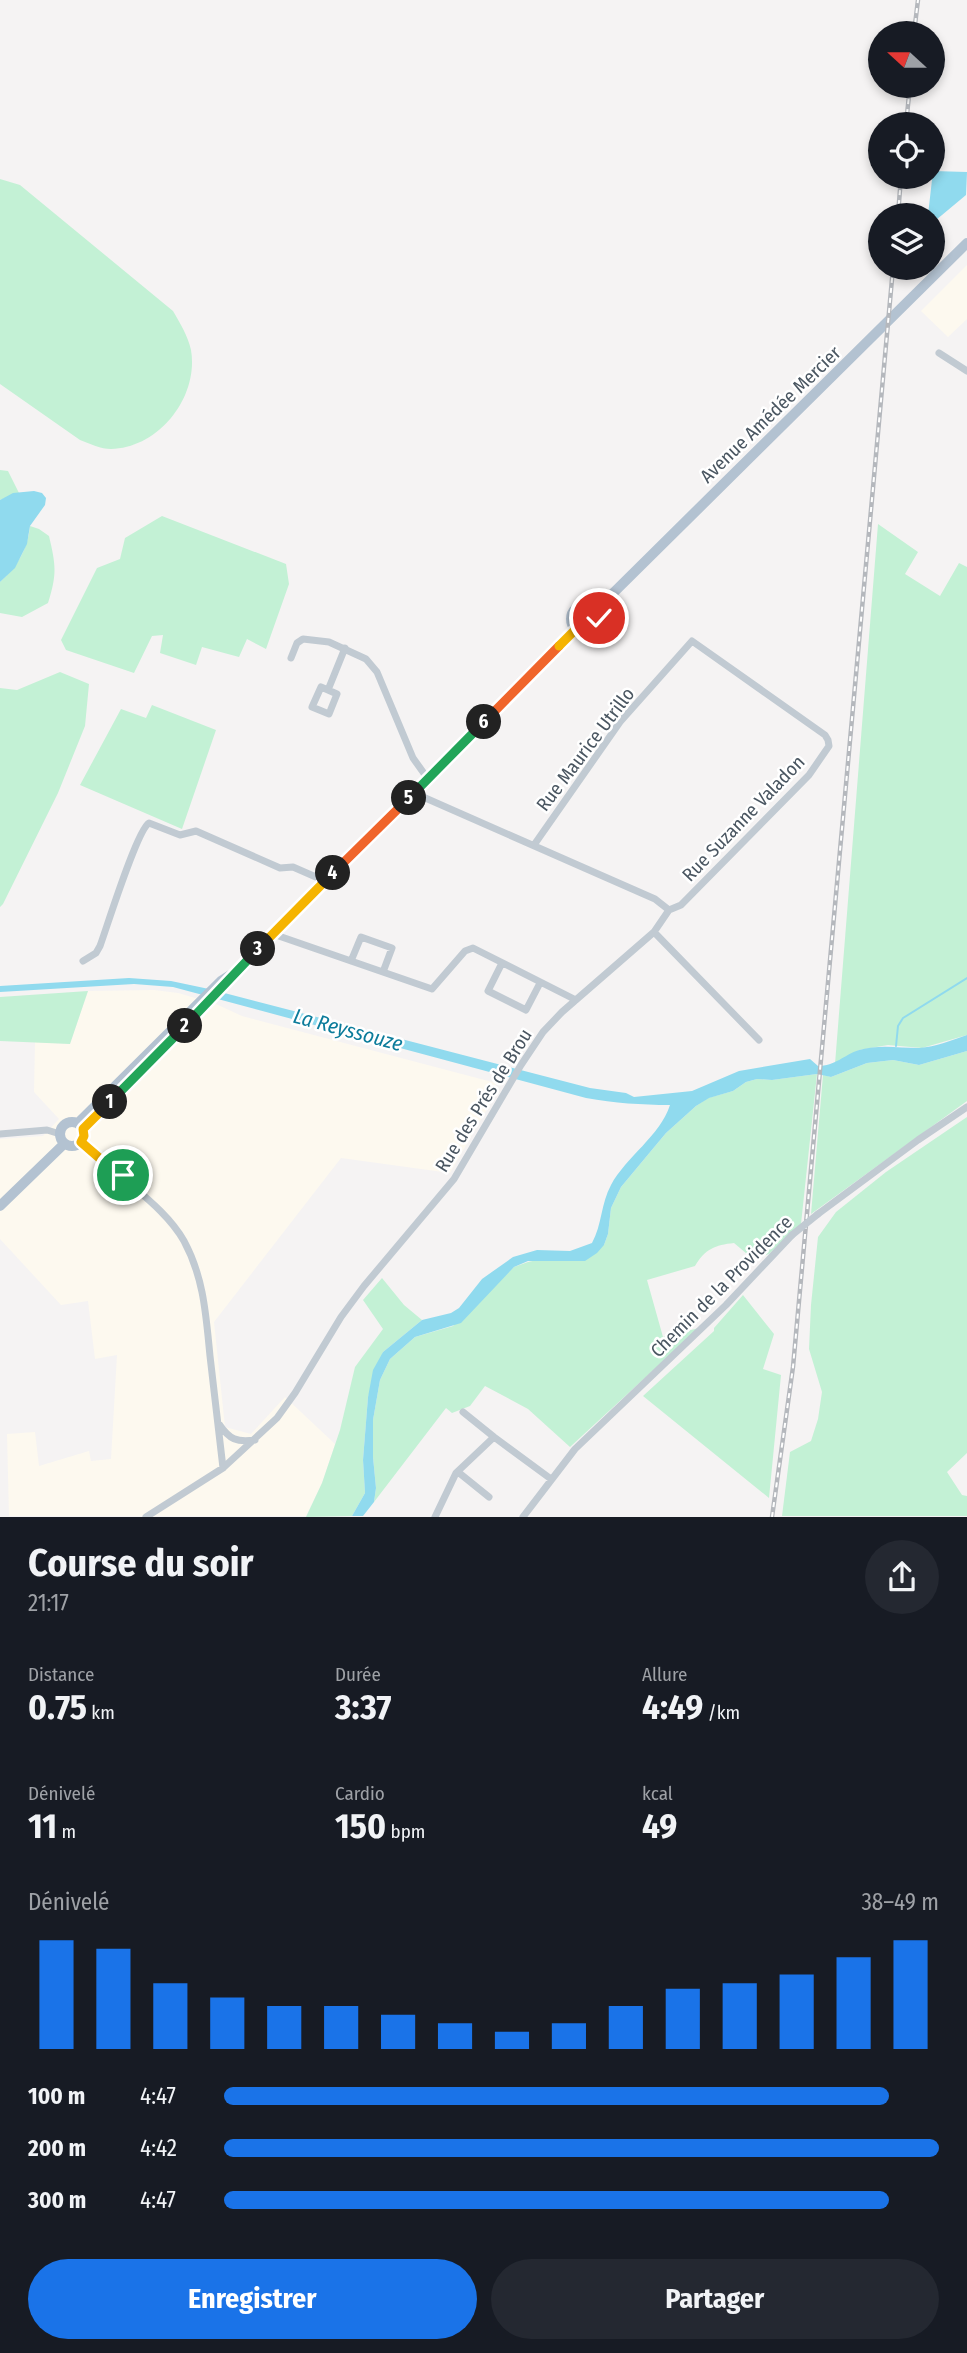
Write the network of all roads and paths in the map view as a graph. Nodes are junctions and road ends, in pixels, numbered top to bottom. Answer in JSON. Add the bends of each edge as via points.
{"nodes":[{"id":1,"x":967,"y":243,"type":"edge"},
{"id":2,"x":939,"y":353,"type":"dead end"},
{"id":3,"x":967,"y":371,"type":"edge"},
{"id":4,"x":596,"y":610,"type":"junction"},
{"id":5,"x":576,"y":629,"type":"junction"},
{"id":6,"x":691,"y":641,"type":"joint"},
{"id":7,"x":345,"y":648,"type":"junction"},
{"id":8,"x":291,"y":658,"type":"dead end"},
{"id":9,"x":328,"y":690,"type":"dead end"},
{"id":10,"x":428,"y":779,"type":"junction"},
{"id":11,"x":414,"y":793,"type":"junction"},
{"id":12,"x":534,"y":845,"type":"junction"},
{"id":13,"x":325,"y":881,"type":"junction"},
{"id":14,"x":669,"y":910,"type":"junction"},
{"id":15,"x":654,"y":932,"type":"junction"},
{"id":16,"x":273,"y":934,"type":"junction"},
{"id":17,"x":83,"y":961,"type":"dead end"},
{"id":18,"x":351,"y":961,"type":"junction"},
{"id":19,"x":502,"y":963,"type":"junction"},
{"id":20,"x":383,"y":972,"type":"junction"},
{"id":21,"x":540,"y":983,"type":"junction"},
{"id":22,"x":576,"y":1000,"type":"junction"},
{"id":23,"x":759,"y":1040,"type":"dead end"},
{"id":24,"x":967,"y":1107,"type":"edge"},
{"id":25,"x":81,"y":1126,"type":"junction"},
{"id":26,"x":0,"y":1134,"type":"edge"},
{"id":27,"x":62,"y":1139,"type":"junction"},
{"id":28,"x":81,"y":1142,"type":"junction"},
{"id":29,"x":0,"y":1206,"type":"edge"},
{"id":30,"x":463,"y":1412,"type":"dead end"},
{"id":31,"x":218,"y":1422,"type":"junction"},
{"id":32,"x":494,"y":1437,"type":"junction"},
{"id":33,"x":256,"y":1440,"type":"junction"},
{"id":34,"x":223,"y":1468,"type":"junction"},
{"id":35,"x":458,"y":1472,"type":"junction"},
{"id":36,"x":551,"y":1479,"type":"junction"},
{"id":37,"x":489,"y":1497,"type":"dead end"},
{"id":38,"x":146,"y":1517,"type":"edge"},
{"id":39,"x":435,"y":1517,"type":"edge"},
{"id":40,"x":523,"y":1517,"type":"edge"}],
"edges":[{"from":1,"to":4,"type":"main road","name":"Avenue Amédée Mercier"},
{"from":2,"to":3,"type":"street"},
{"from":4,"to":5,"type":"main road","via":[[597,627],[584,633]]},
{"from":4,"to":5,"type":"main road","via":[[586,605],[576,609],[571,619]]},
{"from":5,"to":10,"type":"main road"},
{"from":6,"to":12,"type":"street","name":"Rue Maurice Utrillo","via":[[620,722]]},
{"from":6,"to":14,"type":"street","name":"Rue Suzanne Valadon","via":[[825,735],[829,746],[808,775],[681,905]]},
{"from":7,"to":8,"type":"street","via":[[303,639]]},
{"from":7,"to":9,"type":"street"},
{"from":7,"to":10,"type":"street","via":[[366,659],[377,672],[413,758]]},
{"from":10,"to":11,"type":"main road"},
{"from":11,"to":12,"type":"street"},
{"from":11,"to":13,"type":"main road"},
{"from":12,"to":14,"type":"street","via":[[655,899]]},
{"from":13,"to":16,"type":"main road"},
{"from":13,"to":17,"type":"street","via":[[293,867],[280,868],[196,831],[180,835],[149,823],[144,826],[100,946]]},
{"from":14,"to":15,"type":"street","name":"Rue des Prés de Brou"},
{"from":15,"to":22,"type":"street","name":"Rue des Prés de Brou"},
{"from":15,"to":23,"type":"street"},
{"from":16,"to":18,"type":"street"},
{"from":16,"to":25,"type":"main road"},
{"from":18,"to":20,"type":"street"},
{"from":18,"to":20,"type":"street","via":[[360,937],[392,948]]},
{"from":19,"to":20,"type":"street","via":[[469,948],[432,989]]},
{"from":19,"to":21,"type":"street"},
{"from":19,"to":21,"type":"street","via":[[488,991],[526,1010]]},
{"from":21,"to":22,"type":"street"},
{"from":22,"to":33,"type":"street","name":"Rue des Prés de Brou","via":[[543,1032],[454,1179],[364,1286],[277,1418]]},
{"from":24,"to":36,"type":"street","name":"Chemin de la Providence","bridge":true,"via":[[792,1236],[575,1449]]},
{"from":25,"to":27,"type":"main road","via":[[66,1124]]},
{"from":25,"to":28,"type":"main road"},
{"from":26,"to":27,"type":"street","via":[[47,1130]]},
{"from":27,"to":28,"type":"main road","via":[[71,1147]]},
{"from":27,"to":29,"type":"main road"},
{"from":28,"to":31,"type":"street","via":[[120,1176],[121,1184],[129,1183],[154,1204],[183,1240],[204,1293]]},
{"from":30,"to":32,"type":"street"},
{"from":31,"to":33,"type":"street","via":[[233,1439]]},
{"from":31,"to":34,"type":"street"},
{"from":32,"to":35,"type":"street"},
{"from":32,"to":36,"type":"street"},
{"from":33,"to":34,"type":"street","name":"Rue des Prés de Brou"},
{"from":34,"to":38,"type":"street","name":"Rue des Prés de Brou"},
{"from":35,"to":37,"type":"street"},
{"from":35,"to":39,"type":"street"},
{"from":36,"to":40,"type":"street","name":"Chemin de la Providence"}]}
